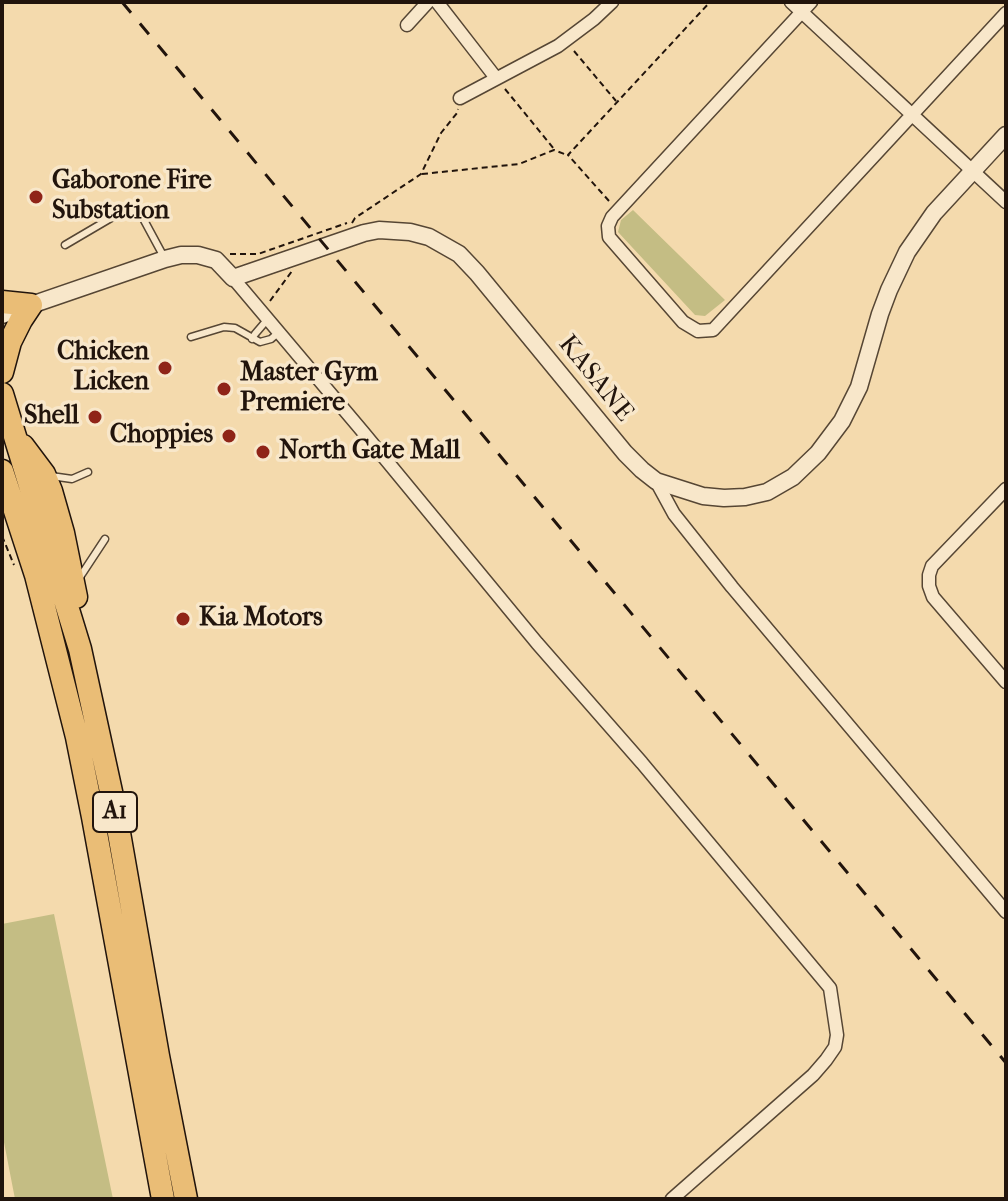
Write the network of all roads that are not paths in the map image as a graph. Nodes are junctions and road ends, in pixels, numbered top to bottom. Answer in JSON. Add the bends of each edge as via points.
{"nodes":[{"id":1,"x":428,"y":2,"type":"edge"},
{"id":2,"x":437,"y":2,"type":"edge"},
{"id":3,"x":612,"y":2,"type":"edge"},
{"id":4,"x":791,"y":2,"type":"edge"},
{"id":5,"x":811,"y":2,"type":"edge"},
{"id":6,"x":801,"y":12,"type":"junction"},
{"id":7,"x":1006,"y":13,"type":"edge"},
{"id":8,"x":407,"y":25,"type":"dead end"},
{"id":9,"x":496,"y":78,"type":"junction"},
{"id":10,"x":460,"y":98,"type":"road end"},
{"id":11,"x":913,"y":115,"type":"junction"},
{"id":12,"x":1006,"y":135,"type":"edge"},
{"id":13,"x":973,"y":170,"type":"junction"},
{"id":14,"x":1006,"y":202,"type":"edge"},
{"id":15,"x":65,"y":245,"type":"dead end"},
{"id":16,"x":165,"y":259,"type":"junction"},
{"id":17,"x":233,"y":278,"type":"junction"},
{"id":18,"x":2,"y":302,"type":"edge"},
{"id":19,"x":31,"y":305,"type":"junction"},
{"id":20,"x":2,"y":315,"type":"edge"},
{"id":21,"x":265,"y":315,"type":"junction"},
{"id":22,"x":279,"y":332,"type":"junction"},
{"id":23,"x":191,"y":337,"type":"dead end"},
{"id":24,"x":252,"y":339,"type":"junction"},
{"id":25,"x":2,"y":372,"type":"edge"},
{"id":26,"x":2,"y":394,"type":"edge"},
{"id":27,"x":14,"y":432,"type":"junction"},
{"id":28,"x":2,"y":471,"type":"edge"},
{"id":29,"x":88,"y":472,"type":"dead end"},
{"id":30,"x":44,"y":474,"type":"junction"},
{"id":31,"x":656,"y":481,"type":"junction"},
{"id":32,"x":1006,"y":489,"type":"edge"},
{"id":33,"x":2,"y":503,"type":"edge"},
{"id":34,"x":105,"y":539,"type":"dead end"},
{"id":35,"x":36,"y":575,"type":"junction"},
{"id":36,"x":74,"y":588,"type":"junction"},
{"id":37,"x":75,"y":632,"type":"junction"},
{"id":38,"x":1006,"y":682,"type":"edge"},
{"id":39,"x":1006,"y":912,"type":"edge"},
{"id":40,"x":163,"y":1199,"type":"edge"},
{"id":41,"x":186,"y":1199,"type":"edge"},
{"id":42,"x":672,"y":1199,"type":"edge"}],
"edges":[{"from":1,"to":8,"type":"street"},
{"from":2,"to":9,"type":"street"},
{"from":3,"to":9,"type":"street","via":[[565,41]]},
{"from":4,"to":6,"type":"street"},
{"from":5,"to":6,"type":"street"},
{"from":6,"to":11,"type":"street"},
{"from":6,"to":11,"type":"street","via":[[608,226],[609,237],[683,322],[698,331],[713,330]]},
{"from":7,"to":11,"type":"street"},
{"from":9,"to":10,"type":"street"},
{"from":11,"to":13,"type":"street"},
{"from":12,"to":13,"type":"street","name":"KASANE"},
{"from":13,"to":14,"type":"street"},
{"from":13,"to":31,"type":"street","name":"KASANE","via":[[907,252],[880,314],[859,387],[818,453],[793,477],[745,497],[703,496]]},
{"from":15,"to":16,"type":"lane","via":[[133,207]]},
{"from":16,"to":17,"type":"street","via":[[198,255],[216,260]]},
{"from":16,"to":19,"type":"street"},
{"from":17,"to":21,"type":"street"},
{"from":17,"to":31,"type":"street","name":"KASANE","via":[[353,229],[429,237],[459,254],[477,273],[625,453]]},
{"from":18,"to":19,"type":"highway"},
{"from":19,"to":20,"type":"street"},
{"from":19,"to":25,"type":"highway","via":[[8,347]]},
{"from":21,"to":22,"type":"street"},
{"from":21,"to":24,"type":"lane"},
{"from":22,"to":24,"type":"lane","via":[[260,342]]},
{"from":22,"to":42,"type":"street","via":[[830,988],[837,1035],[826,1060]]},
{"from":23,"to":24,"type":"lane","via":[[224,327]]},
{"from":26,"to":27,"type":"highway","number":"A1"},
{"from":27,"to":30,"type":"highway"},
{"from":27,"to":37,"type":"highway","number":"A1"},
{"from":28,"to":35,"type":"highway","number":"A1"},
{"from":29,"to":30,"type":"lane","via":[[72,479]]},
{"from":30,"to":36,"type":"highway"},
{"from":31,"to":39,"type":"street","via":[[674,514],[732,587]]},
{"from":32,"to":38,"type":"street","via":[[929,575],[933,597]]},
{"from":33,"to":35,"type":"highway"},
{"from":34,"to":36,"type":"lane"},
{"from":35,"to":40,"type":"highway","number":"A1","via":[[77,737]]},
{"from":36,"to":37,"type":"highway"},
{"from":37,"to":41,"type":"highway","number":"A1","via":[[115,810]]}]}
